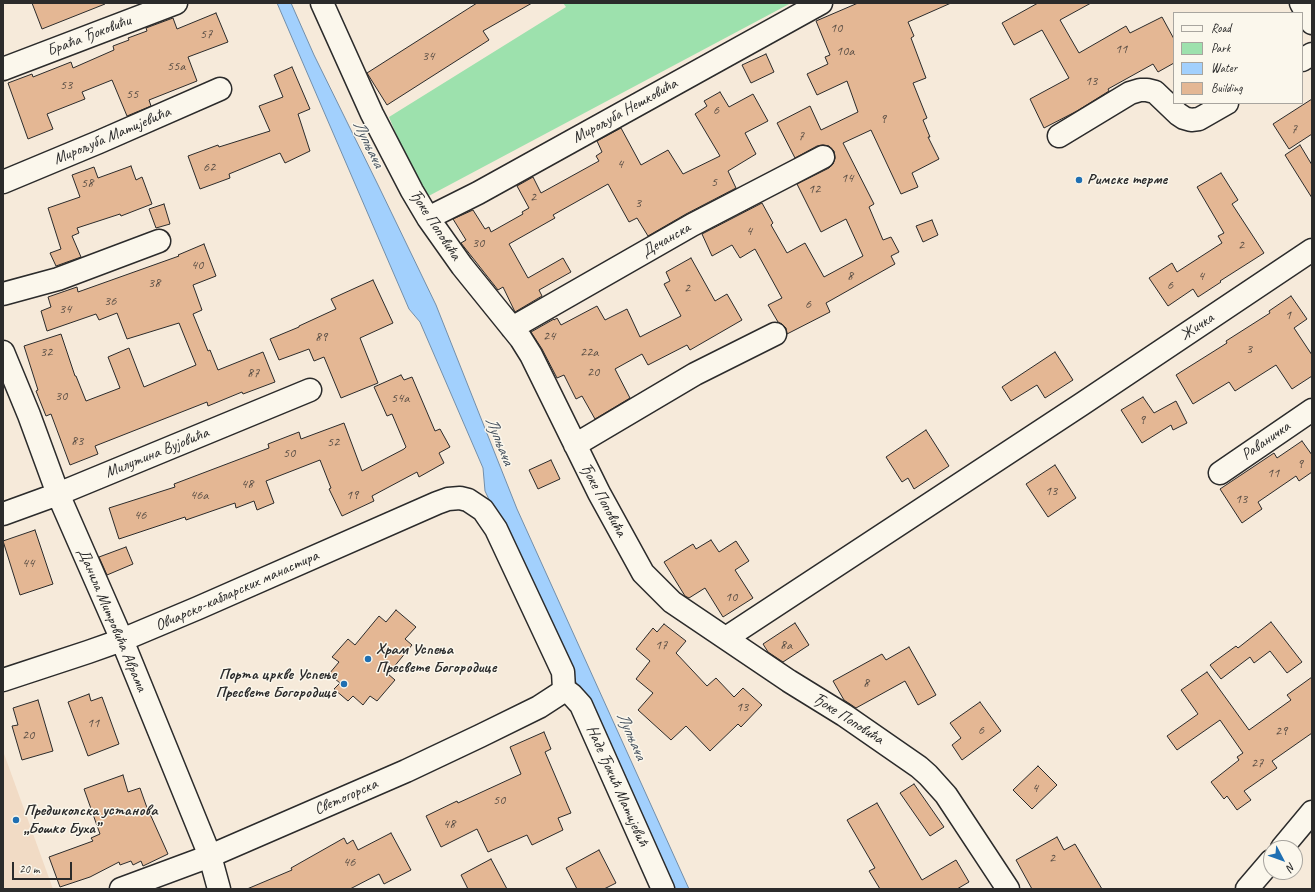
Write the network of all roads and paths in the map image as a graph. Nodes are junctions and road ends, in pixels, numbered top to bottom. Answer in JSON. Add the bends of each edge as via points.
{"nodes":[{"id":1,"x":176,"y":3,"type":"edge"},
{"id":2,"x":322,"y":3,"type":"edge"},
{"id":3,"x":821,"y":3,"type":"edge"},
{"id":4,"x":1301,"y":3,"type":"edge"},
{"id":5,"x":1312,"y":23,"type":"edge"},
{"id":6,"x":1312,"y":54,"type":"edge"},
{"id":7,"x":1303,"y":59,"type":"edge"},
{"id":8,"x":3,"y":69,"type":"edge"},
{"id":9,"x":220,"y":89,"type":"dead end"},
{"id":10,"x":1225,"y":104,"type":"edge"},
{"id":11,"x":1059,"y":136,"type":"dead end"},
{"id":12,"x":823,"y":157,"type":"dead end"},
{"id":13,"x":3,"y":182,"type":"edge"},
{"id":14,"x":428,"y":218,"type":"junction"},
{"id":15,"x":159,"y":241,"type":"dead end"},
{"id":16,"x":1312,"y":250,"type":"edge"},
{"id":17,"x":3,"y":294,"type":"edge"},
{"id":18,"x":512,"y":328,"type":"junction"},
{"id":19,"x":775,"y":334,"type":"dead end"},
{"id":20,"x":3,"y":352,"type":"edge"},
{"id":21,"x":310,"y":390,"type":"dead end"},
{"id":22,"x":1312,"y":410,"type":"edge"},
{"id":23,"x":575,"y":446,"type":"junction"},
{"id":24,"x":1220,"y":473,"type":"dead end"},
{"id":25,"x":58,"y":494,"type":"junction"},
{"id":26,"x":3,"y":514,"type":"edge"},
{"id":27,"x":726,"y":638,"type":"junction"},
{"id":28,"x":122,"y":640,"type":"junction"},
{"id":29,"x":3,"y":680,"type":"edge"},
{"id":30,"x":564,"y":689,"type":"junction"},
{"id":31,"x":1312,"y":812,"type":"edge"},
{"id":32,"x":1289,"y":840,"type":"edge"},
{"id":33,"x":210,"y":856,"type":"junction"},
{"id":34,"x":1263,"y":870,"type":"edge"},
{"id":35,"x":121,"y":889,"type":"edge"},
{"id":36,"x":220,"y":889,"type":"edge"},
{"id":37,"x":663,"y":889,"type":"edge"},
{"id":38,"x":1008,"y":889,"type":"edge"},
{"id":39,"x":1247,"y":889,"type":"edge"}],
"edges":[{"from":1,"to":8,"type":"street","name":"Браћа Ђоковићи"},
{"from":2,"to":14,"type":"street","name":"Ђоке Поповића","via":[[372,114]]},
{"from":3,"to":14,"type":"street","name":"Мирољуба Нешковића","via":[[478,193]]},
{"from":4,"to":5,"type":"street"},
{"from":6,"to":7,"type":"street"},
{"from":9,"to":13,"type":"street","name":"Мирољуба Матијевића"},
{"from":10,"to":11,"type":"street","via":[[1199,119],[1191,120],[1178,114],[1155,92],[1140,90],[1130,93]]},
{"from":12,"to":18,"type":"street","name":"Дечанска","via":[[692,225]]},
{"from":14,"to":18,"type":"street","name":"Ђоке Поповића","via":[[462,266]]},
{"from":15,"to":17,"type":"street","via":[[58,279]]},
{"from":16,"to":27,"type":"street","name":"Жичка"},
{"from":18,"to":23,"type":"street","name":"Ђоке Поповића","via":[[531,355]]},
{"from":19,"to":23,"type":"street","via":[[695,374]]},
{"from":20,"to":25,"type":"street","name":"Данила Митровића Аврама"},
{"from":21,"to":25,"type":"street","name":"Милутина Вујовића"},
{"from":22,"to":24,"type":"street","name":"Раваничка"},
{"from":23,"to":27,"type":"street","name":"Ђоке Поповића","via":[[643,573],[672,602]]},
{"from":25,"to":26,"type":"street","name":"Милутина Вујовића"},
{"from":25,"to":28,"type":"street","name":"Данила Митровића Аврама"},
{"from":27,"to":38,"type":"street","name":"Ђоке Поповића","via":[[789,682],[844,715],[928,775],[946,795]]},
{"from":28,"to":29,"type":"street","name":"Овчарско-кабларских манастира"},
{"from":28,"to":30,"type":"street","name":"Овчарско-кабларских манастира","via":[[437,503],[460,498],[484,510],[496,529],[563,672]]},
{"from":28,"to":33,"type":"street","name":"Данила Митровића Аврама"},
{"from":30,"to":33,"type":"street","name":"Светогорска","via":[[539,707],[480,736]]},
{"from":30,"to":37,"type":"street","name":"Наде Ђокић Матијевић","via":[[581,705]]},
{"from":31,"to":32,"type":"street"},
{"from":33,"to":35,"type":"street","name":"Светогорска"},
{"from":33,"to":36,"type":"street","name":"Данила Митровића Аврама"},
{"from":34,"to":39,"type":"street"}]}
